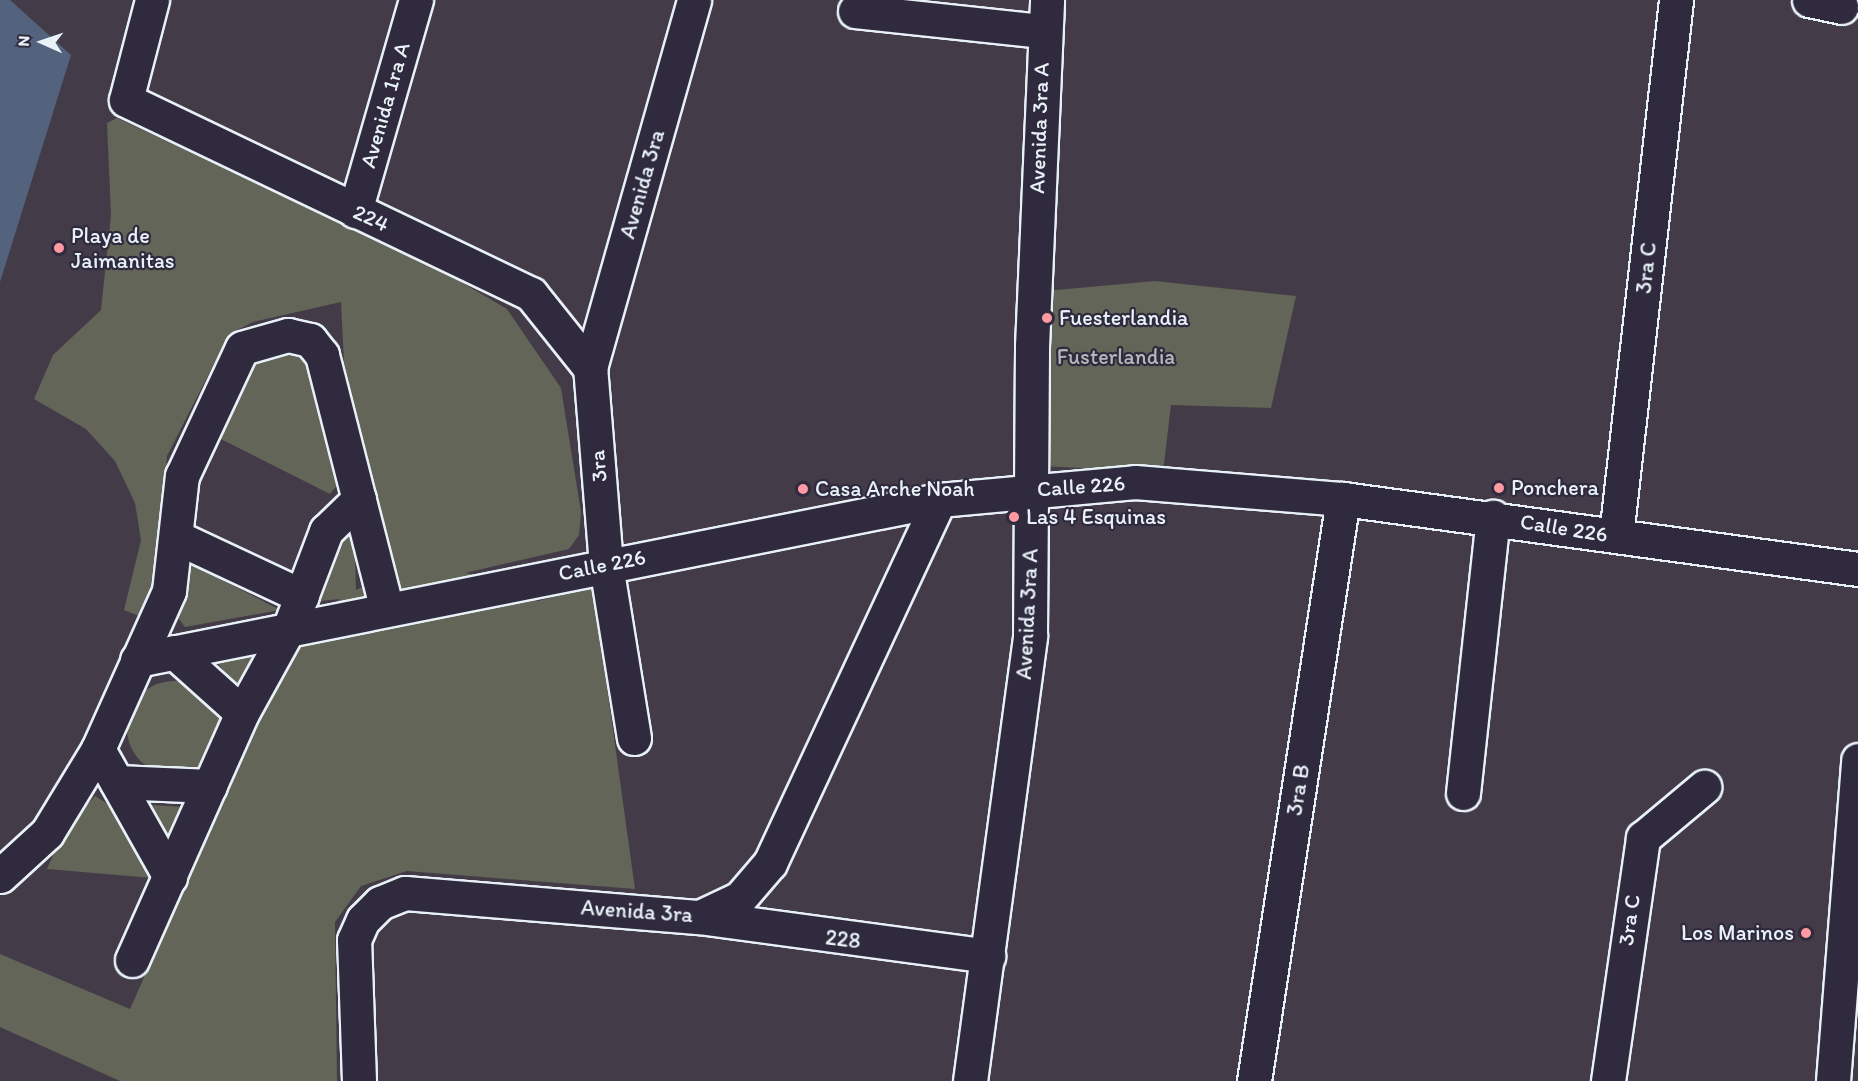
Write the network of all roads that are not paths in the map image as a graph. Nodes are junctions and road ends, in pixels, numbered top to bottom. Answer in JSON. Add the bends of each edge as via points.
{"nodes":[{"id":1,"x":152,"y":0,"type":"edge"},
{"id":2,"x":416,"y":0,"type":"edge"},
{"id":3,"x":694,"y":0,"type":"edge"},
{"id":4,"x":1676,"y":0,"type":"edge"},
{"id":5,"x":1809,"y":0,"type":"edge"},
{"id":6,"x":1841,"y":7,"type":"dead end"},
{"id":7,"x":855,"y":11,"type":"dead end"},
{"id":8,"x":1045,"y":16,"type":"edge"},
{"id":9,"x":355,"y":211,"type":"junction"},
{"id":10,"x":590,"y":368,"type":"junction"},
{"id":11,"x":1033,"y":489,"type":"junction"},
{"id":12,"x":359,"y":499,"type":"junction"},
{"id":13,"x":1343,"y":499,"type":"junction"},
{"id":14,"x":939,"y":500,"type":"junction"},
{"id":15,"x":1493,"y":517,"type":"junction"},
{"id":16,"x":1616,"y":536,"type":"junction"},
{"id":17,"x":176,"y":537,"type":"junction"},
{"id":18,"x":606,"y":565,"type":"junction"},
{"id":19,"x":1858,"y":569,"type":"edge"},
{"id":20,"x":386,"y":607,"type":"junction"},
{"id":21,"x":301,"y":615,"type":"junction"},
{"id":22,"x":174,"y":651,"type":"junction"},
{"id":23,"x":137,"y":660,"type":"junction"},
{"id":24,"x":242,"y":713,"type":"junction"},
{"id":25,"x":634,"y":738,"type":"dead end"},
{"id":26,"x":98,"y":748,"type":"junction"},
{"id":27,"x":1858,"y":760,"type":"edge"},
{"id":28,"x":117,"y":782,"type":"junction"},
{"id":29,"x":210,"y":786,"type":"junction"},
{"id":30,"x":1704,"y":787,"type":"dead end"},
{"id":31,"x":1463,"y":794,"type":"dead end"},
{"id":32,"x":0,"y":876,"type":"edge"},
{"id":33,"x":170,"y":877,"type":"junction"},
{"id":34,"x":700,"y":917,"type":"junction"},
{"id":35,"x":988,"y":956,"type":"junction"},
{"id":36,"x":132,"y":960,"type":"dead end"},
{"id":37,"x":1851,"y":982,"type":"edge"},
{"id":38,"x":359,"y":1081,"type":"edge"},
{"id":39,"x":970,"y":1081,"type":"edge"},
{"id":40,"x":1254,"y":1081,"type":"edge"},
{"id":41,"x":1608,"y":1081,"type":"edge"},
{"id":42,"x":1833,"y":1081,"type":"edge"}],
"edges":[{"from":1,"to":9,"type":"main road","name":"224","via":[[126,99]]},
{"from":2,"to":9,"type":"main road","name":"Avenida 1ra A"},
{"from":3,"to":10,"type":"main road","name":"Avenida 3ra"},
{"from":4,"to":16,"type":"main road","name":"3ra C"},
{"from":5,"to":6,"type":"main road"},
{"from":7,"to":8,"type":"main road"},
{"from":8,"to":11,"type":"main road","name":"Avenida 3ra A","via":[[1032,346]]},
{"from":9,"to":10,"type":"main road","name":"224","via":[[531,294]]},
{"from":10,"to":18,"type":"main road","name":"3ra"},
{"from":11,"to":13,"type":"main road","name":"Calle 226","via":[[1135,482]]},
{"from":11,"to":14,"type":"main road","name":"Calle 226"},
{"from":11,"to":35,"type":"main road","name":"Avenida 3ra A","via":[[1030,636]]},
{"from":12,"to":17,"type":"main road","via":[[322,356],[310,339],[259,339],[242,348],[182,476]]},
{"from":12,"to":20,"type":"main road"},
{"from":12,"to":21,"type":"main road","via":[[326,531]]},
{"from":13,"to":15,"type":"main road","name":"Calle 226"},
{"from":13,"to":40,"type":"main road","name":"3ra B"},
{"from":14,"to":18,"type":"main road","name":"Calle 226"},
{"from":14,"to":34,"type":"main road","name":"Avenida 3ra","via":[[770,863],[741,898]]},
{"from":15,"to":16,"type":"main road","name":"Calle 226"},
{"from":15,"to":31,"type":"main road"},
{"from":16,"to":19,"type":"main road","name":"Calle 226"},
{"from":17,"to":21,"type":"main road"},
{"from":17,"to":23,"type":"main road","via":[[170,591]]},
{"from":18,"to":20,"type":"main road","name":"Calle 226"},
{"from":18,"to":25,"type":"main road","name":"3ra"},
{"from":20,"to":21,"type":"main road","name":"Calle 226"},
{"from":21,"to":22,"type":"main road","name":"Calle 226"},
{"from":21,"to":24,"type":"main road"},
{"from":22,"to":23,"type":"main road"},
{"from":22,"to":24,"type":"main road"},
{"from":23,"to":26,"type":"main road"},
{"from":24,"to":29,"type":"main road"},
{"from":26,"to":28,"type":"main road"},
{"from":26,"to":32,"type":"main road","via":[[47,833]]},
{"from":27,"to":37,"type":"main road","via":[[1841,935]]},
{"from":28,"to":29,"type":"main road"},
{"from":28,"to":33,"type":"main road"},
{"from":29,"to":33,"type":"main road"},
{"from":30,"to":41,"type":"main road","name":"3ra C","via":[[1643,838]]},
{"from":33,"to":36,"type":"main road"},
{"from":34,"to":35,"type":"main road","name":"228"},
{"from":34,"to":38,"type":"main road","name":"Avenida 3ra","via":[[405,893],[380,903],[363,920],[354,940]]},
{"from":35,"to":39,"type":"main road","name":"Avenida 3ra A"},
{"from":37,"to":42,"type":"main road"}]}
